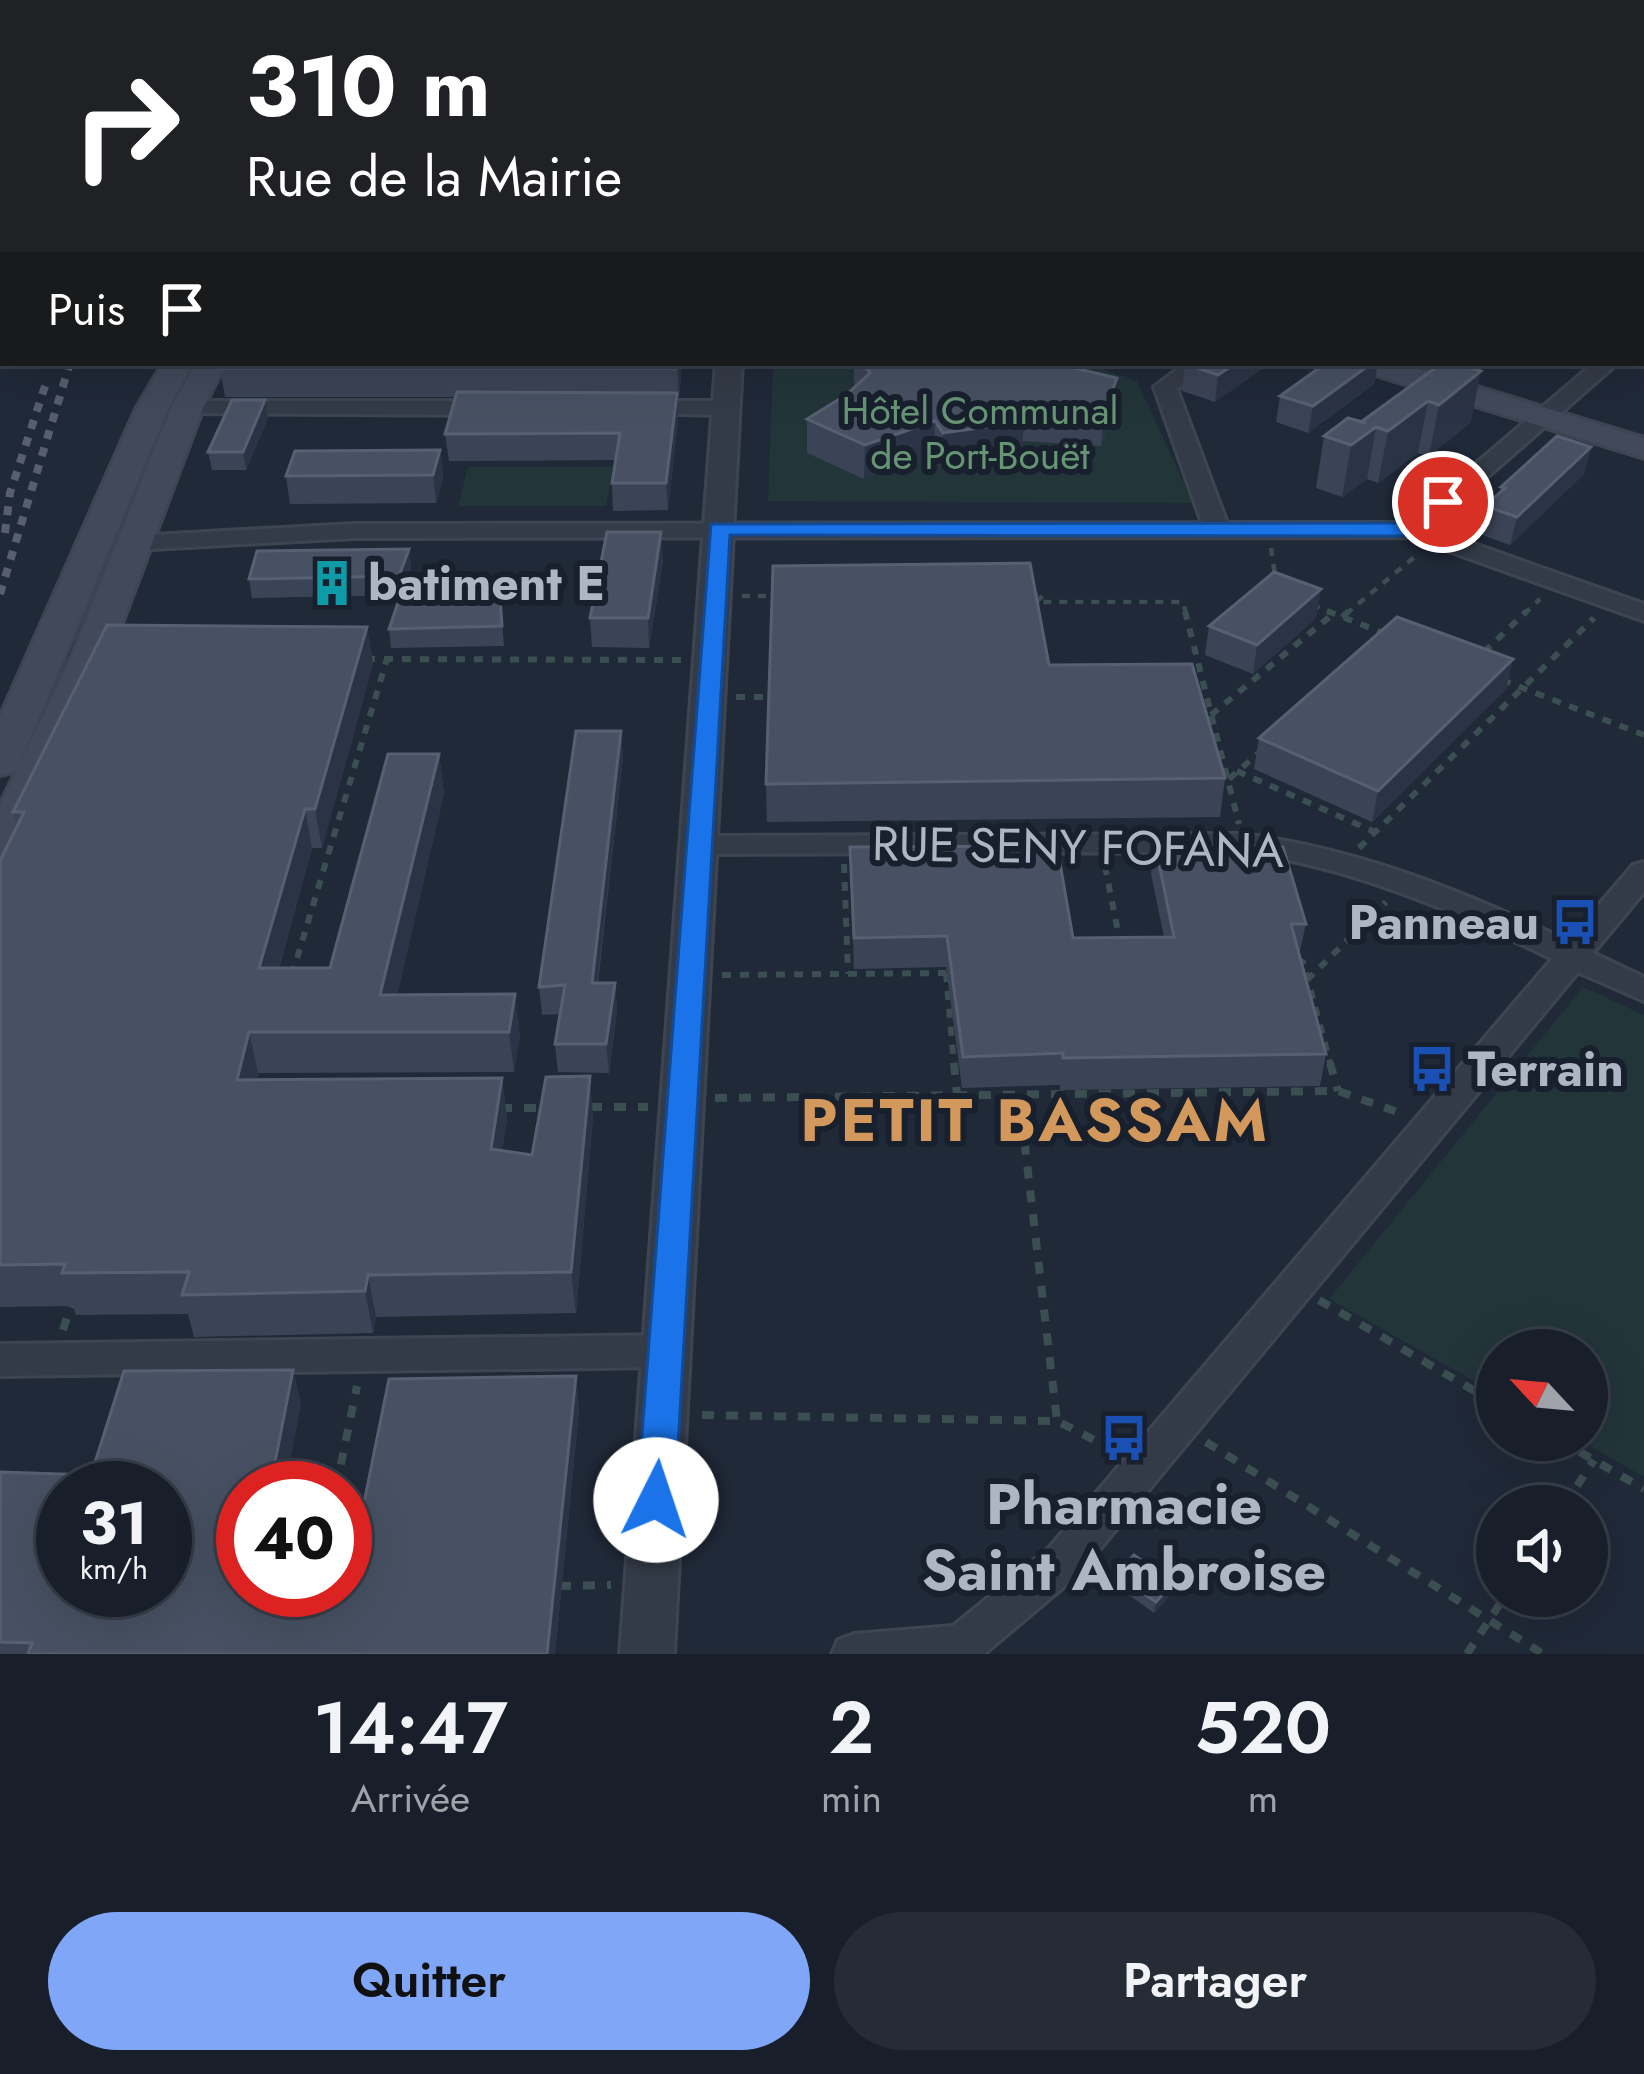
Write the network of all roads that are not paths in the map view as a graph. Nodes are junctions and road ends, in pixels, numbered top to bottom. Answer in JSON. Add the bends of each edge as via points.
{"nodes":[{"id":1,"x":176,"y":366,"type":"edge"},
{"id":2,"x":209,"y":366,"type":"edge"},
{"id":3,"x":729,"y":366,"type":"edge"},
{"id":4,"x":1197,"y":366,"type":"edge"},
{"id":5,"x":1377,"y":366,"type":"edge"},
{"id":6,"x":1603,"y":366,"type":"edge"},
{"id":7,"x":187,"y":408,"type":"junction"},
{"id":8,"x":520,"y":408,"type":"edge"},
{"id":9,"x":601,"y":408,"type":"edge"},
{"id":10,"x":726,"y":408,"type":"junction"},
{"id":11,"x":1540,"y":416,"type":"junction"},
{"id":12,"x":1644,"y":448,"type":"edge"},
{"id":13,"x":719,"y":529,"type":"junction"},
{"id":14,"x":1217,"y":529,"type":"junction"},
{"id":15,"x":138,"y":532,"type":"junction"},
{"id":16,"x":1424,"y":534,"type":"junction"},
{"id":17,"x":1644,"y":613,"type":"edge"},
{"id":18,"x":0,"y":763,"type":"edge"},
{"id":19,"x":698,"y":845,"type":"junction"},
{"id":20,"x":0,"y":849,"type":"edge"},
{"id":21,"x":1644,"y":872,"type":"edge"},
{"id":22,"x":1572,"y":957,"type":"junction"},
{"id":23,"x":1644,"y":990,"type":"edge"},
{"id":24,"x":666,"y":1351,"type":"junction"},
{"id":25,"x":0,"y":1360,"type":"edge"},
{"id":26,"x":967,"y":1650,"type":"edge"},
{"id":27,"x":647,"y":1654,"type":"edge"},
{"id":28,"x":854,"y":1654,"type":"edge"}],
"edges":[{"from":1,"to":18,"type":"main road"},
{"from":2,"to":7,"type":"main road"},
{"from":3,"to":10,"type":"street"},
{"from":4,"to":14,"type":"street","via":[[1166,387]]},
{"from":5,"to":11,"type":"main road"},
{"from":6,"to":11,"type":"street"},
{"from":7,"to":8,"type":"street"},
{"from":7,"to":15,"type":"main road"},
{"from":9,"to":10,"type":"street"},
{"from":10,"to":13,"type":"street"},
{"from":11,"to":12,"type":"main road"},
{"from":11,"to":16,"type":"street"},
{"from":13,"to":14,"type":"street"},
{"from":13,"to":15,"type":"street"},
{"from":13,"to":19,"type":"street"},
{"from":14,"to":16,"type":"street"},
{"from":15,"to":20,"type":"main road","via":[[90,658]]},
{"from":16,"to":17,"type":"street"},
{"from":19,"to":22,"type":"street","name":"RUE SENY FOFANA","via":[[1244,843],[1348,859]]},
{"from":19,"to":24,"type":"street"},
{"from":21,"to":22,"type":"street"},
{"from":22,"to":23,"type":"street","name":"RUE SENY FOFANA"},
{"from":22,"to":26,"type":"street","via":[[1182,1426],[1064,1561]]},
{"from":24,"to":25,"type":"street"},
{"from":24,"to":27,"type":"street"},
{"from":26,"to":28,"type":"street"}]}
